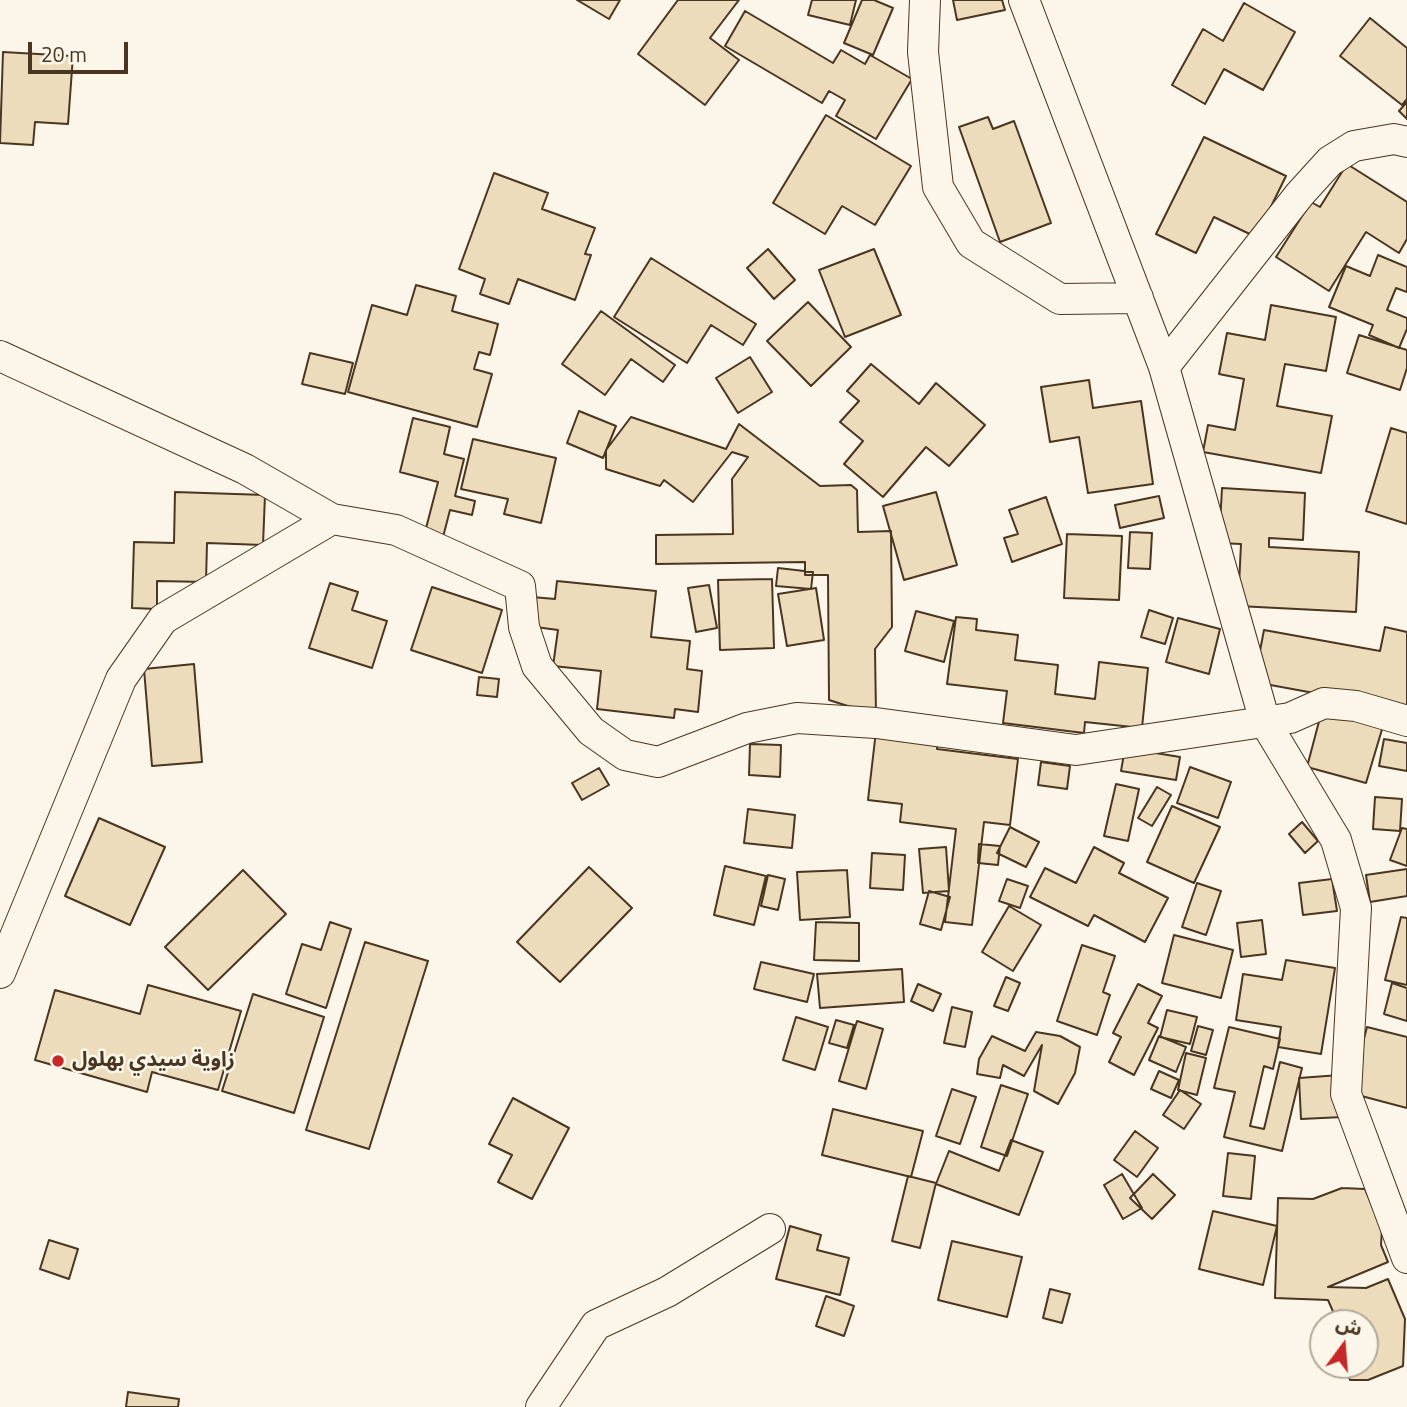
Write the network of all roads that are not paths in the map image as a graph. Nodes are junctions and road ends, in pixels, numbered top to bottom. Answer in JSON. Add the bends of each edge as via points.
{"nodes":[{"id":1,"x":925,"y":0,"type":"edge"},
{"id":2,"x":1024,"y":0,"type":"edge"},
{"id":3,"x":1407,"y":142,"type":"edge"},
{"id":4,"x":1138,"y":298,"type":"junction"},
{"id":5,"x":0,"y":356,"type":"edge"},
{"id":6,"x":1164,"y":367,"type":"junction"},
{"id":7,"x":331,"y":519,"type":"junction"},
{"id":8,"x":1407,"y":721,"type":"edge"},
{"id":9,"x":1265,"y":722,"type":"junction"},
{"id":10,"x":0,"y":973,"type":"edge"},
{"id":11,"x":770,"y":1229,"type":"dead end"},
{"id":12,"x":1407,"y":1258,"type":"edge"},
{"id":13,"x":541,"y":1407,"type":"edge"}],
"edges":[{"from":1,"to":4,"type":"street","via":[[923,52],[938,187],[971,243],[1060,299]]},
{"from":2,"to":4,"type":"street"},
{"from":3,"to":6,"type":"street","via":[[1394,139],[1354,146],[1330,161]]},
{"from":4,"to":6,"type":"street"},
{"from":5,"to":7,"type":"street","via":[[245,469]]},
{"from":6,"to":9,"type":"street"},
{"from":7,"to":9,"type":"street","via":[[396,530],[520,586],[524,627],[537,666],[591,731],[625,755],[647,760],[658,762],[747,728],[797,718],[876,723],[1076,750]]},
{"from":7,"to":10,"type":"street","via":[[163,619],[121,679]]},
{"from":8,"to":9,"type":"street","via":[[1356,706],[1324,703],[1290,719]]},
{"from":9,"to":12,"type":"street","via":[[1336,840],[1356,908],[1346,1094]]},
{"from":11,"to":13,"type":"street","via":[[667,1292],[596,1325]]}]}
